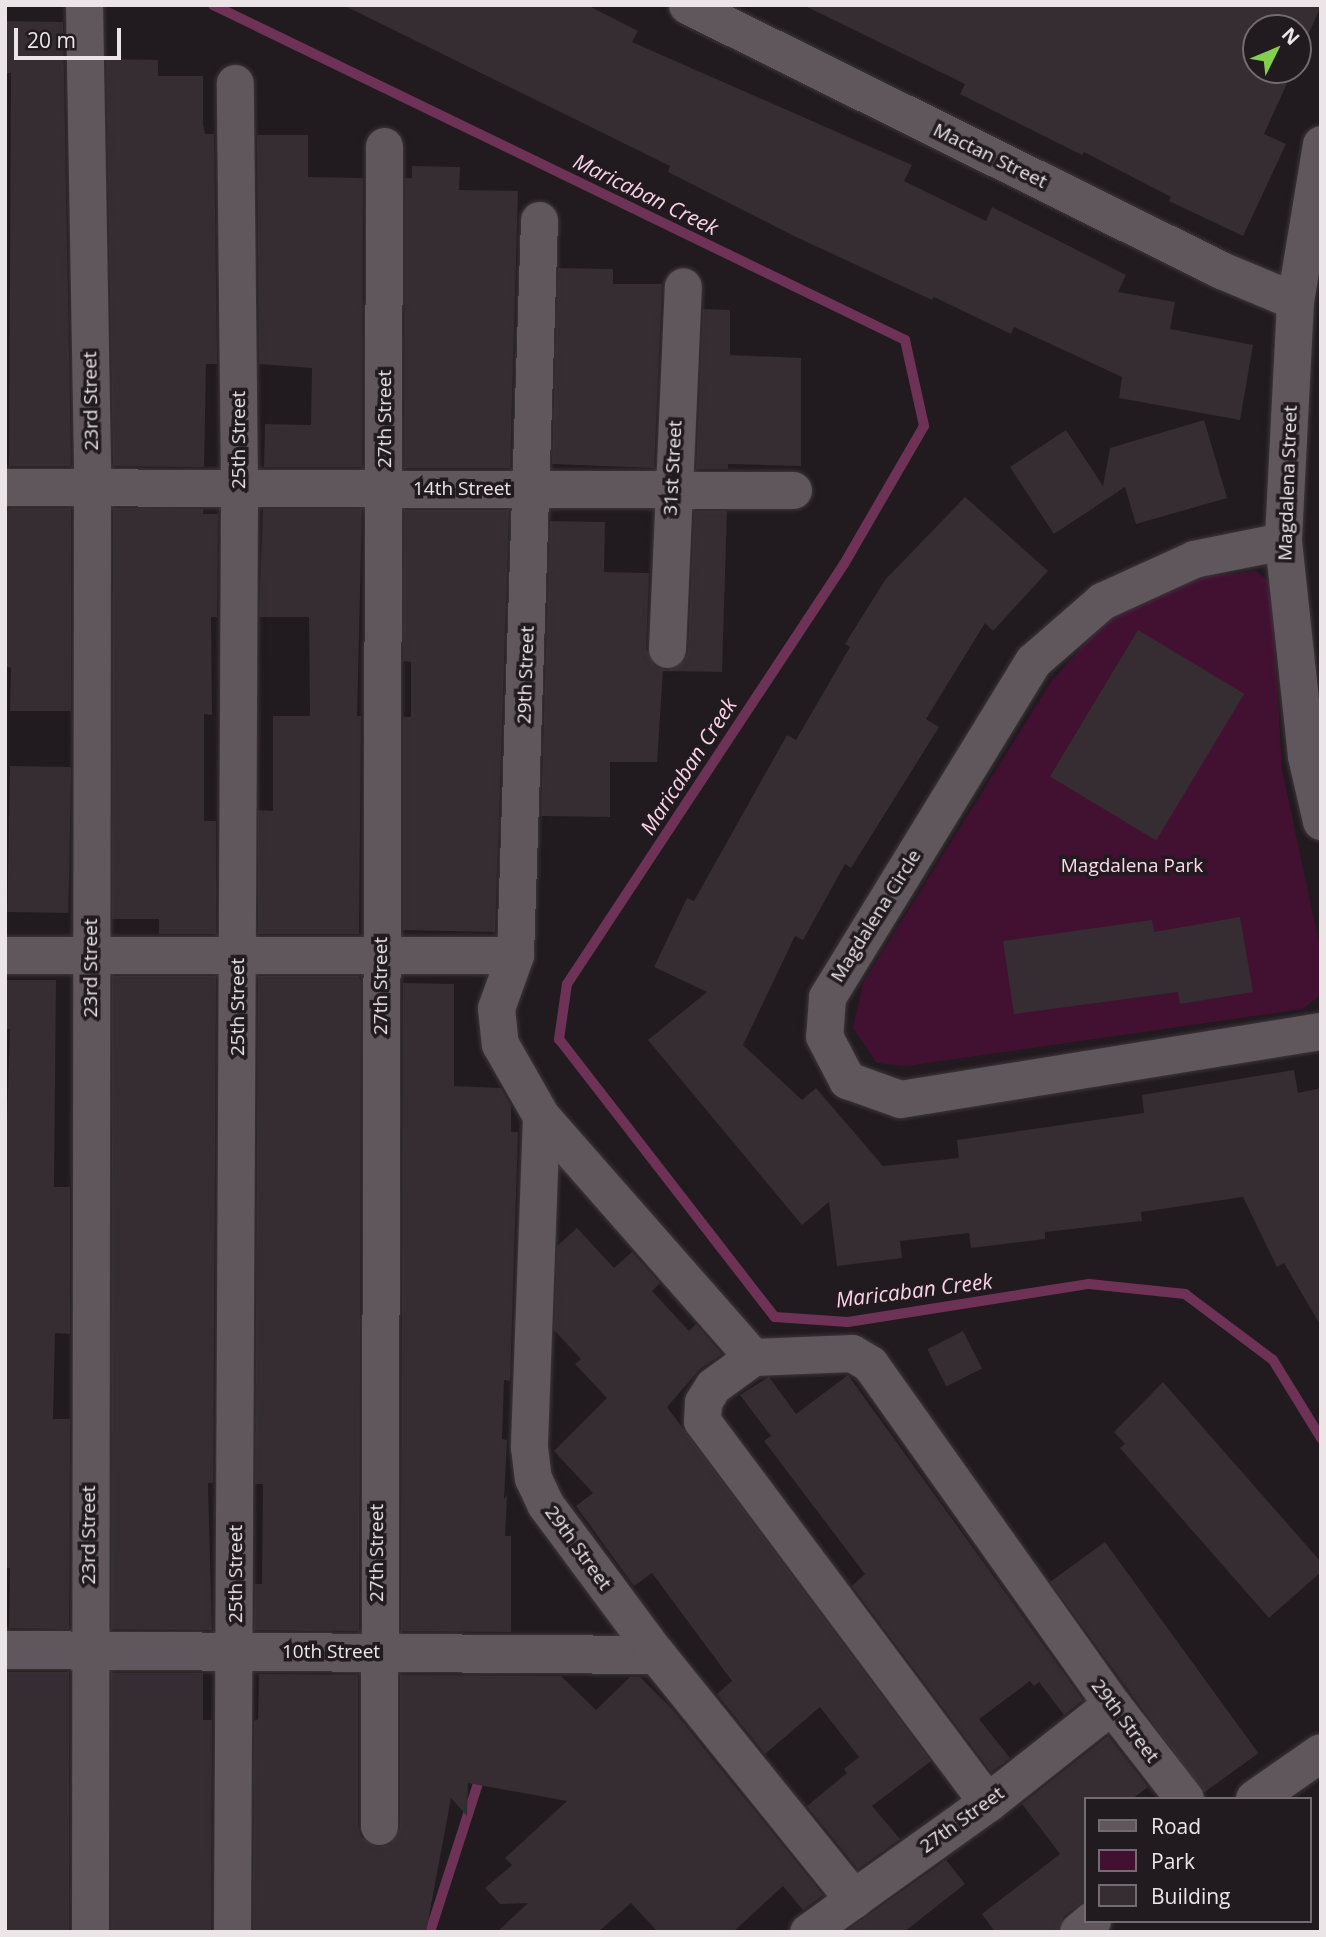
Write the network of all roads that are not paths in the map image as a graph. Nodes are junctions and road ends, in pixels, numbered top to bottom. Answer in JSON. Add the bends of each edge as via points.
{"nodes":[{"id":1,"x":84,"y":5,"type":"edge"},
{"id":2,"x":687,"y":5,"type":"edge"},
{"id":3,"x":235,"y":83,"type":"dead end"},
{"id":4,"x":1321,"y":144,"type":"edge"},
{"id":5,"x":384,"y":146,"type":"dead end"},
{"id":6,"x":539,"y":220,"type":"dead end"},
{"id":7,"x":683,"y":286,"type":"dead end"},
{"id":8,"x":1295,"y":301,"type":"junction"},
{"id":9,"x":5,"y":487,"type":"edge"},
{"id":10,"x":92,"y":487,"type":"junction"},
{"id":11,"x":239,"y":488,"type":"junction"},
{"id":12,"x":385,"y":488,"type":"junction"},
{"id":13,"x":533,"y":489,"type":"junction"},
{"id":14,"x":672,"y":490,"type":"junction"},
{"id":15,"x":793,"y":490,"type":"dead end"},
{"id":16,"x":1283,"y":541,"type":"junction"},
{"id":17,"x":667,"y":649,"type":"dead end"},
{"id":18,"x":1321,"y":821,"type":"edge"},
{"id":19,"x":5,"y":955,"type":"edge"},
{"id":20,"x":91,"y":955,"type":"junction"},
{"id":21,"x":515,"y":955,"type":"junction"},
{"id":22,"x":238,"y":956,"type":"junction"},
{"id":23,"x":382,"y":957,"type":"junction"},
{"id":24,"x":1321,"y":1031,"type":"edge"},
{"id":25,"x":541,"y":1116,"type":"junction"},
{"id":26,"x":753,"y":1357,"type":"junction"},
{"id":27,"x":5,"y":1650,"type":"edge"},
{"id":28,"x":88,"y":1650,"type":"junction"},
{"id":29,"x":236,"y":1651,"type":"junction"},
{"id":30,"x":376,"y":1652,"type":"junction"},
{"id":31,"x":657,"y":1655,"type":"junction"},
{"id":32,"x":1112,"y":1705,"type":"junction"},
{"id":33,"x":1321,"y":1753,"type":"edge"},
{"id":34,"x":1183,"y":1797,"type":"edge"},
{"id":35,"x":1258,"y":1797,"type":"edge"},
{"id":36,"x":988,"y":1802,"type":"junction"},
{"id":37,"x":379,"y":1826,"type":"dead end"},
{"id":38,"x":854,"y":1899,"type":"junction"},
{"id":39,"x":90,"y":1932,"type":"edge"},
{"id":40,"x":232,"y":1932,"type":"edge"},
{"id":41,"x":808,"y":1932,"type":"edge"}],
"edges":[{"from":1,"to":10,"type":"street","name":"23rd Street"},
{"from":2,"to":8,"type":"street","name":"Mactan Street","via":[[1221,270]]},
{"from":3,"to":11,"type":"street","name":"25th Street"},
{"from":4,"to":8,"type":"street","name":"Magdalena Street"},
{"from":5,"to":12,"type":"street","name":"27th Street"},
{"from":6,"to":13,"type":"street","name":"29th Street"},
{"from":7,"to":14,"type":"street","name":"31st Street"},
{"from":8,"to":16,"type":"street","name":"Magdalena Street"},
{"from":9,"to":10,"type":"street","name":"14th Street"},
{"from":10,"to":11,"type":"street","name":"14th Street"},
{"from":10,"to":20,"type":"street","name":"23rd Street"},
{"from":11,"to":12,"type":"street","name":"14th Street"},
{"from":11,"to":22,"type":"street","name":"25th Street"},
{"from":12,"to":13,"type":"street","name":"14th Street"},
{"from":12,"to":23,"type":"street","name":"27th Street"},
{"from":13,"to":14,"type":"street","name":"14th Street"},
{"from":13,"to":21,"type":"street","name":"29th Street"},
{"from":14,"to":15,"type":"street","name":"14th Street"},
{"from":14,"to":17,"type":"street","name":"31st Street"},
{"from":16,"to":18,"type":"street","name":"Magdalena Street","via":[[1306,756]]},
{"from":16,"to":24,"type":"street","name":"Magdalena Circle","via":[[1194,559],[1102,601],[1033,661],[827,997],[824,1036],[846,1080],[900,1099]]},
{"from":19,"to":20,"type":"street"},
{"from":20,"to":22,"type":"street"},
{"from":20,"to":28,"type":"street","name":"23rd Street"},
{"from":21,"to":23,"type":"street"},
{"from":21,"to":25,"type":"street","name":"29th Street","via":[[496,1008],[496,1026],[500,1044]]},
{"from":22,"to":23,"type":"street"},
{"from":22,"to":29,"type":"street","name":"25th Street"},
{"from":23,"to":30,"type":"street","name":"27th Street"},
{"from":25,"to":26,"type":"street","name":"29th Street"},
{"from":25,"to":31,"type":"street","name":"29th Street","via":[[529,1447],[533,1478],[545,1504]]},
{"from":26,"to":32,"type":"street","name":"29th Street","via":[[864,1356]]},
{"from":26,"to":36,"type":"street","via":[[713,1386],[703,1402],[702,1421]]},
{"from":27,"to":28,"type":"street","name":"10th Street"},
{"from":28,"to":29,"type":"street","name":"10th Street"},
{"from":28,"to":39,"type":"street","name":"23rd Street"},
{"from":29,"to":30,"type":"street","name":"10th Street"},
{"from":29,"to":40,"type":"street","name":"25th Street"},
{"from":30,"to":31,"type":"street","name":"10th Street"},
{"from":30,"to":37,"type":"street","name":"27th Street"},
{"from":31,"to":38,"type":"street","name":"29th Street"},
{"from":32,"to":34,"type":"street","name":"29th Street"},
{"from":32,"to":36,"type":"street","name":"27th Street"},
{"from":33,"to":35,"type":"street"},
{"from":36,"to":38,"type":"street","name":"27th Street"},
{"from":38,"to":41,"type":"street","name":"27th Street"}]}
